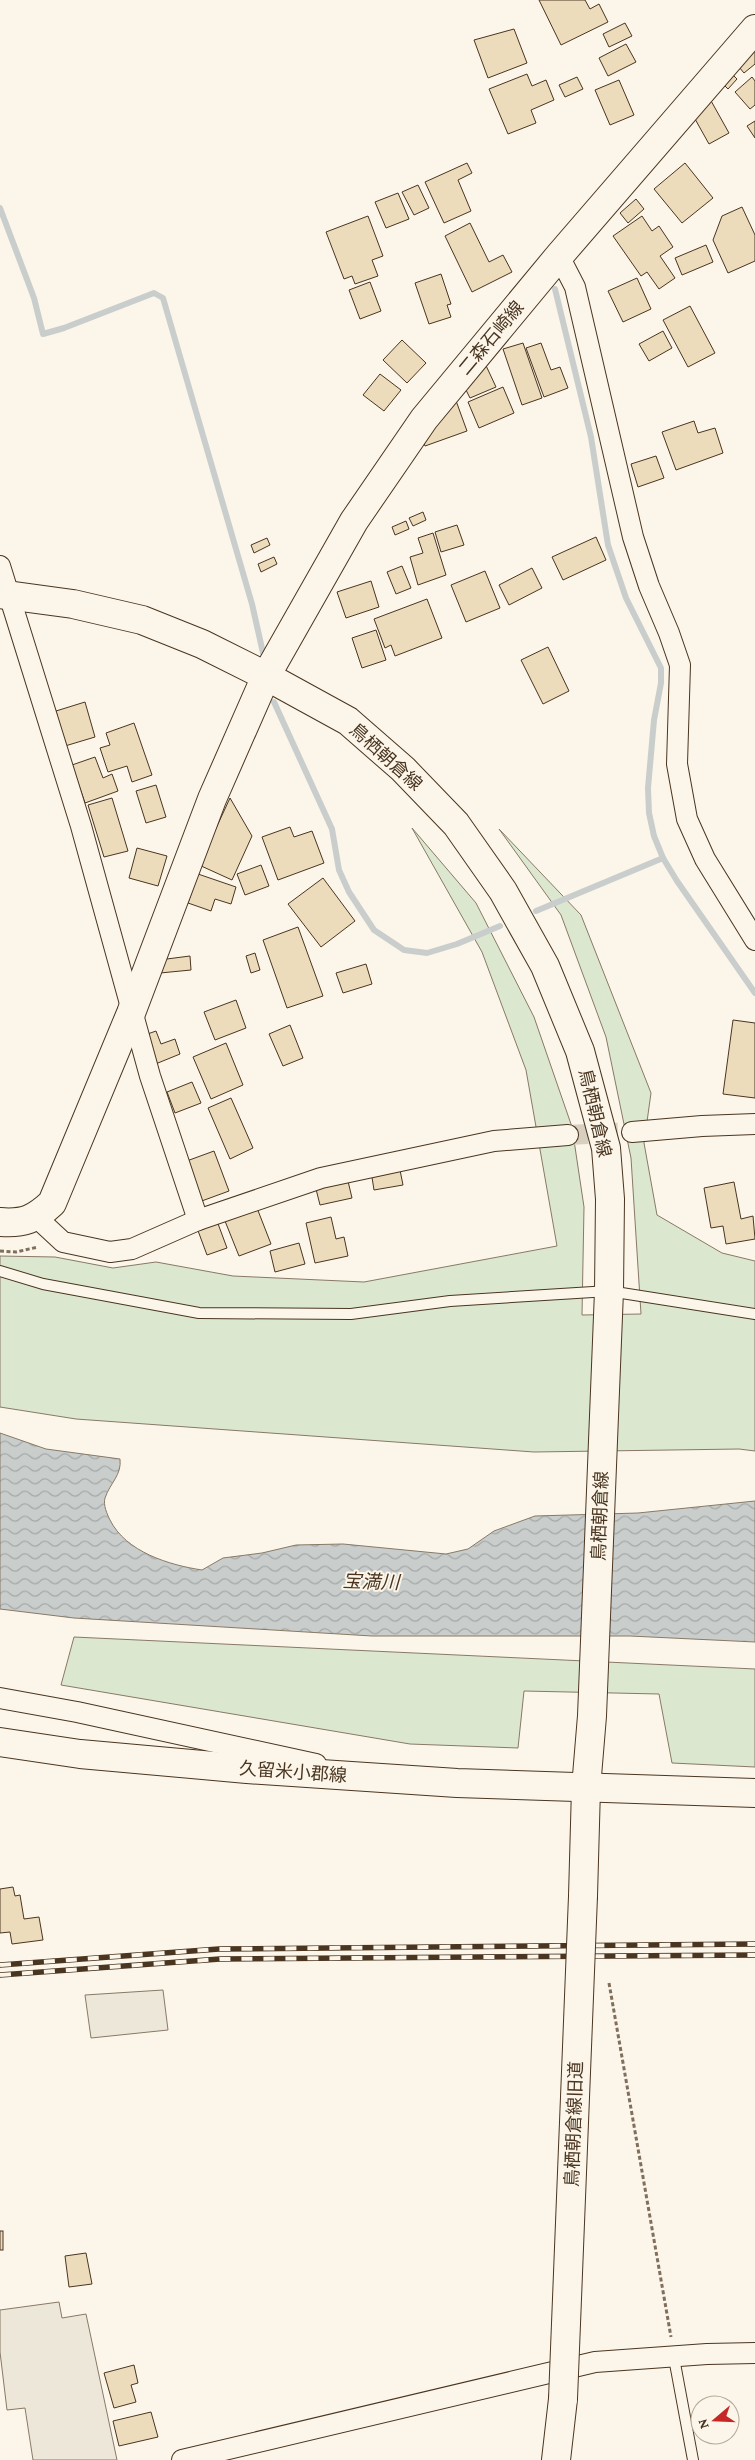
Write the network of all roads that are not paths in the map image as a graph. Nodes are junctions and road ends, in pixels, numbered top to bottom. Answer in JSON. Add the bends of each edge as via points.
{"nodes":[{"id":1,"x":755,"y":29,"type":"edge"},
{"id":2,"x":559,"y":256,"type":"junction"},
{"id":3,"x":0,"y":566,"type":"edge"},
{"id":4,"x":5,"y":594,"type":"edge"},
{"id":5,"x":266,"y":676,"type":"junction"},
{"id":6,"x":755,"y":940,"type":"edge"},
{"id":7,"x":131,"y":1013,"type":"junction"},
{"id":8,"x":755,"y":1124,"type":"edge"},
{"id":9,"x":632,"y":1132,"type":"tunnel mouth"},
{"id":10,"x":568,"y":1135,"type":"tunnel mouth"},
{"id":11,"x":44,"y":1210,"type":"junction"},
{"id":12,"x":198,"y":1220,"type":"junction"},
{"id":13,"x":0,"y":1222,"type":"edge"},
{"id":14,"x":0,"y":1272,"type":"edge"},
{"id":15,"x":609,"y":1300,"type":"junction"},
{"id":16,"x":755,"y":1314,"type":"edge"},
{"id":17,"x":0,"y":1698,"type":"edge"},
{"id":18,"x":0,"y":1742,"type":"edge"},
{"id":19,"x":384,"y":1778,"type":"junction"},
{"id":20,"x":586,"y":1788,"type":"junction"},
{"id":21,"x":755,"y":1793,"type":"edge"},
{"id":22,"x":755,"y":2354,"type":"edge"},
{"id":23,"x":674,"y":2358,"type":"junction"},
{"id":24,"x":188,"y":2459,"type":"edge"},
{"id":25,"x":556,"y":2460,"type":"edge"},
{"id":26,"x":693,"y":2460,"type":"edge"}],
"edges":[{"from":1,"to":2,"type":"main road","name":"二森石崎線"},
{"from":2,"to":5,"type":"main road","name":"二森石崎線","via":[[424,419],[354,521]]},
{"from":2,"to":6,"type":"street","via":[[575,286],[633,537],[680,665],[677,764],[687,819],[705,859]]},
{"from":3,"to":4,"type":"street"},
{"from":4,"to":5,"type":"main road","name":"鳥栖朝倉線","via":[[73,604],[142,620],[202,644]]},
{"from":4,"to":7,"type":"street","via":[[81,826]]},
{"from":5,"to":7,"type":"main road","name":"二森石崎線","via":[[212,799]]},
{"from":5,"to":15,"type":"main road","name":"鳥栖朝倉線","via":[[348,722],[403,769],[456,824],[503,891],[545,966],[580,1051],[606,1148],[610,1199]]},
{"from":7,"to":11,"type":"main road","name":"二森石崎線"},
{"from":7,"to":12,"type":"street"},
{"from":8,"to":9,"type":"street"},
{"from":10,"to":12,"type":"street","via":[[494,1141],[393,1161],[321,1178]]},
{"from":11,"to":12,"type":"street","via":[[64,1242],[110,1252],[132,1249]]},
{"from":11,"to":13,"type":"main road","via":[[11,1223]]},
{"from":14,"to":15,"type":"lane","via":[[43,1284],[199,1313],[351,1314],[450,1301]]},
{"from":15,"to":16,"type":"lane"},
{"from":15,"to":20,"type":"main road","name":"鳥栖朝倉線","via":[[592,1716]]},
{"from":17,"to":19,"type":"street"},
{"from":18,"to":19,"type":"main road","name":"久留米小郡線","via":[[80,1754]]},
{"from":19,"to":20,"type":"main road","name":"久留米小郡線"},
{"from":20,"to":21,"type":"main road"},
{"from":20,"to":25,"type":"main road","name":"鳥栖朝倉線旧道","bridge":true,"via":[[562,2399]]},
{"from":22,"to":23,"type":"street"},
{"from":23,"to":24,"type":"street","via":[[595,2362]]},
{"from":23,"to":26,"type":"lane"}]}
